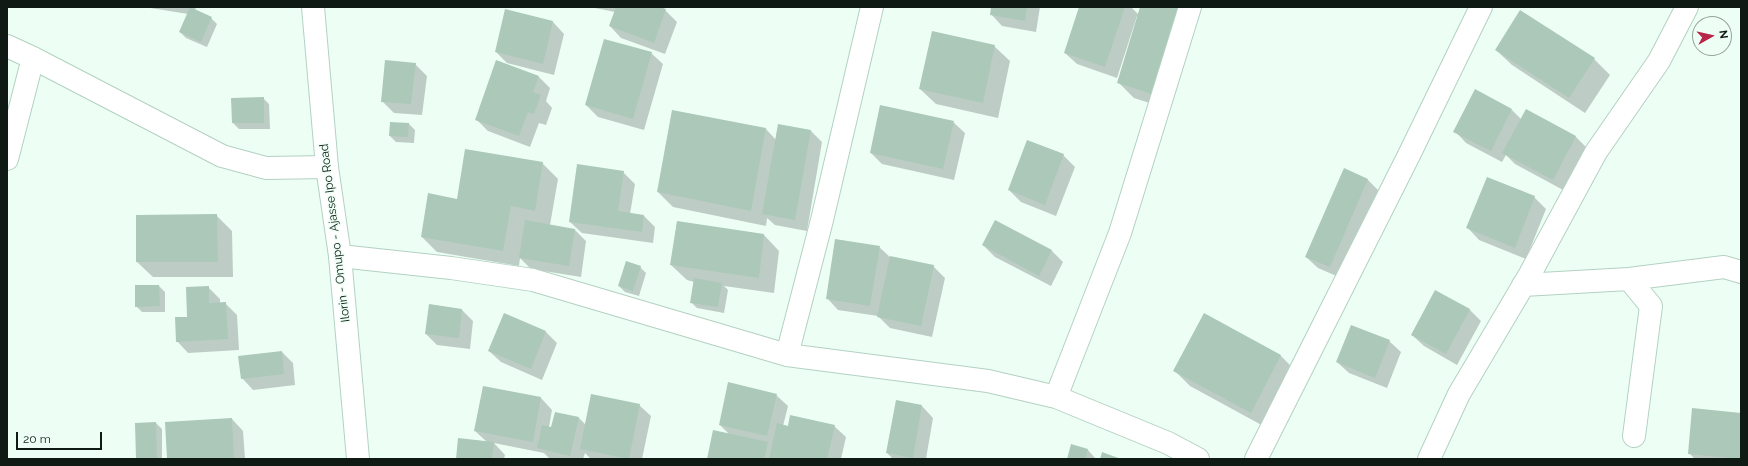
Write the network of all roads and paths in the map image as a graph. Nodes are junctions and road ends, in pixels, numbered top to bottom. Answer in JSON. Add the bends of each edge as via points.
{"nodes":[{"id":1,"x":312,"y":7,"type":"edge"},
{"id":2,"x":872,"y":7,"type":"edge"},
{"id":3,"x":1190,"y":7,"type":"edge"},
{"id":4,"x":1481,"y":7,"type":"edge"},
{"id":5,"x":1688,"y":7,"type":"edge"},
{"id":6,"x":7,"y":46,"type":"edge"},
{"id":7,"x":33,"y":58,"type":"junction"},
{"id":8,"x":7,"y":159,"type":"edge"},
{"id":9,"x":327,"y":167,"type":"junction"},
{"id":10,"x":340,"y":256,"type":"junction"},
{"id":11,"x":1741,"y":272,"type":"edge"},
{"id":12,"x":1629,"y":279,"type":"junction"},
{"id":13,"x":1523,"y":285,"type":"junction"},
{"id":14,"x":787,"y":355,"type":"junction"},
{"id":15,"x":1056,"y":398,"type":"junction"},
{"id":16,"x":1634,"y":436,"type":"dead end"},
{"id":17,"x":358,"y":459,"type":"edge"},
{"id":18,"x":1198,"y":459,"type":"edge"},
{"id":19,"x":1256,"y":459,"type":"edge"},
{"id":20,"x":1429,"y":459,"type":"edge"}],
"edges":[{"from":1,"to":9,"type":"main road","name":"Ilorin - Omupo - Ajasse Ipo Road"},
{"from":2,"to":14,"type":"main road"},
{"from":3,"to":15,"type":"main road","via":[[1120,233]]},
{"from":4,"to":19,"type":"main road"},
{"from":5,"to":13,"type":"main road","via":[[1659,61],[1596,152]]},
{"from":6,"to":7,"type":"main road"},
{"from":7,"to":8,"type":"main road"},
{"from":7,"to":9,"type":"main road","via":[[222,156],[266,168]]},
{"from":9,"to":10,"type":"main road","name":"Ilorin - Omupo - Ajasse Ipo Road"},
{"from":10,"to":14,"type":"main road","via":[[533,280]]},
{"from":10,"to":17,"type":"main road","name":"Ilorin - Omupo - Ajasse Ipo Road"},
{"from":11,"to":12,"type":"main road","via":[[1724,267]]},
{"from":12,"to":13,"type":"main road"},
{"from":12,"to":16,"type":"main road","via":[[1651,306]]},
{"from":13,"to":20,"type":"main road","via":[[1459,394]]},
{"from":14,"to":15,"type":"main road","via":[[988,381]]},
{"from":15,"to":18,"type":"main road","via":[[1168,443]]}]}
